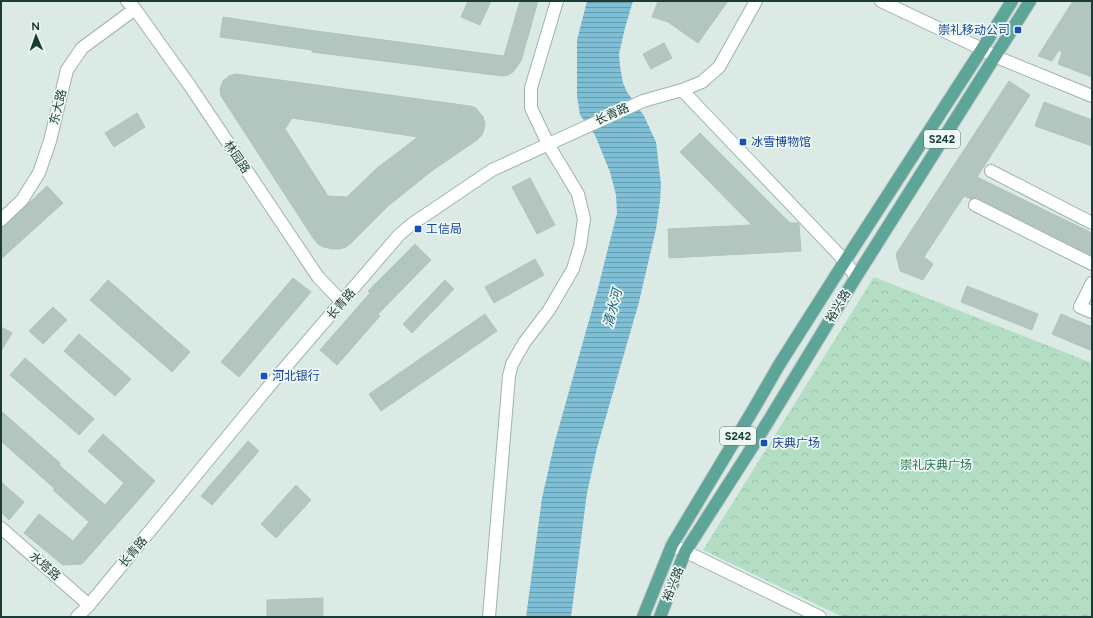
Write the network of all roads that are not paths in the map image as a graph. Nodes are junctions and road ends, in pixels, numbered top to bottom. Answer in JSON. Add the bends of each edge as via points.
{"nodes":[{"id":1,"x":557,"y":1,"type":"edge"},
{"id":2,"x":756,"y":1,"type":"edge"},
{"id":3,"x":1012,"y":1,"type":"edge"},
{"id":4,"x":1030,"y":1,"type":"edge"},
{"id":5,"x":887,"y":2,"type":"edge"},
{"id":6,"x":131,"y":5,"type":"edge"},
{"id":7,"x":982,"y":49,"type":"junction"},
{"id":8,"x":994,"y":56,"type":"junction"},
{"id":9,"x":682,"y":90,"type":"junction"},
{"id":10,"x":1092,"y":96,"type":"edge"},
{"id":11,"x":548,"y":144,"type":"junction"},
{"id":12,"x":991,"y":171,"type":"dead end"},
{"id":13,"x":975,"y":205,"type":"dead end"},
{"id":14,"x":1,"y":220,"type":"edge"},
{"id":15,"x":1092,"y":223,"type":"edge"},
{"id":16,"x":844,"y":261,"type":"junction"},
{"id":17,"x":1092,"y":264,"type":"edge"},
{"id":18,"x":856,"y":277,"type":"junction"},
{"id":19,"x":1092,"y":283,"type":"edge"},
{"id":20,"x":342,"y":302,"type":"junction"},
{"id":21,"x":1092,"y":312,"type":"edge"},
{"id":22,"x":1,"y":528,"type":"edge"},
{"id":23,"x":672,"y":545,"type":"junction"},
{"id":24,"x":685,"y":552,"type":"junction"},
{"id":25,"x":89,"y":605,"type":"junction"},
{"id":26,"x":77,"y":617,"type":"edge"},
{"id":27,"x":489,"y":617,"type":"edge"},
{"id":28,"x":643,"y":617,"type":"edge"},
{"id":29,"x":660,"y":617,"type":"edge"},
{"id":30,"x":820,"y":617,"type":"edge"}],
"edges":[{"from":1,"to":11,"type":"street","via":[[531,88],[531,108]]},
{"from":2,"to":9,"type":"street","name":"长青路","via":[[719,67],[702,82]]},
{"from":3,"to":7,"type":"main road","name":"裕兴路","number":"S242"},
{"from":4,"to":8,"type":"main road","name":"裕兴路","number":"S242"},
{"from":5,"to":7,"type":"street"},
{"from":6,"to":14,"type":"street","name":"东大路","via":[[82,48],[67,70],[50,141],[39,174],[22,200]]},
{"from":6,"to":20,"type":"street","name":"林园路","via":[[190,86],[318,277]]},
{"from":7,"to":8,"type":"street"},
{"from":7,"to":16,"type":"main road","name":"裕兴路","number":"S242"},
{"from":8,"to":10,"type":"street"},
{"from":8,"to":18,"type":"main road","name":"裕兴路","number":"S242"},
{"from":9,"to":11,"type":"street","name":"长青路","via":[[643,101]]},
{"from":9,"to":16,"type":"street"},
{"from":11,"to":20,"type":"street","name":"长青路","via":[[492,170],[412,224],[399,235]]},
{"from":11,"to":27,"type":"street","via":[[578,194],[584,219],[574,269],[549,310],[524,343],[512,364],[509,376]]},
{"from":12,"to":15,"type":"street"},
{"from":13,"to":17,"type":"street"},
{"from":16,"to":18,"type":"street"},
{"from":16,"to":23,"type":"main road","name":"裕兴路","number":"S242"},
{"from":18,"to":24,"type":"main road","name":"裕兴路","number":"S242"},
{"from":19,"to":21,"type":"street","via":[[1080,307]]},
{"from":20,"to":25,"type":"street","name":"长青路","via":[[270,385]]},
{"from":22,"to":25,"type":"street","name":"水塔路"},
{"from":23,"to":24,"type":"street"},
{"from":23,"to":28,"type":"main road","name":"裕兴路","number":"S242"},
{"from":24,"to":29,"type":"main road","name":"裕兴路","number":"S242"},
{"from":24,"to":30,"type":"street"},
{"from":25,"to":26,"type":"street","name":"长青路"}]}
